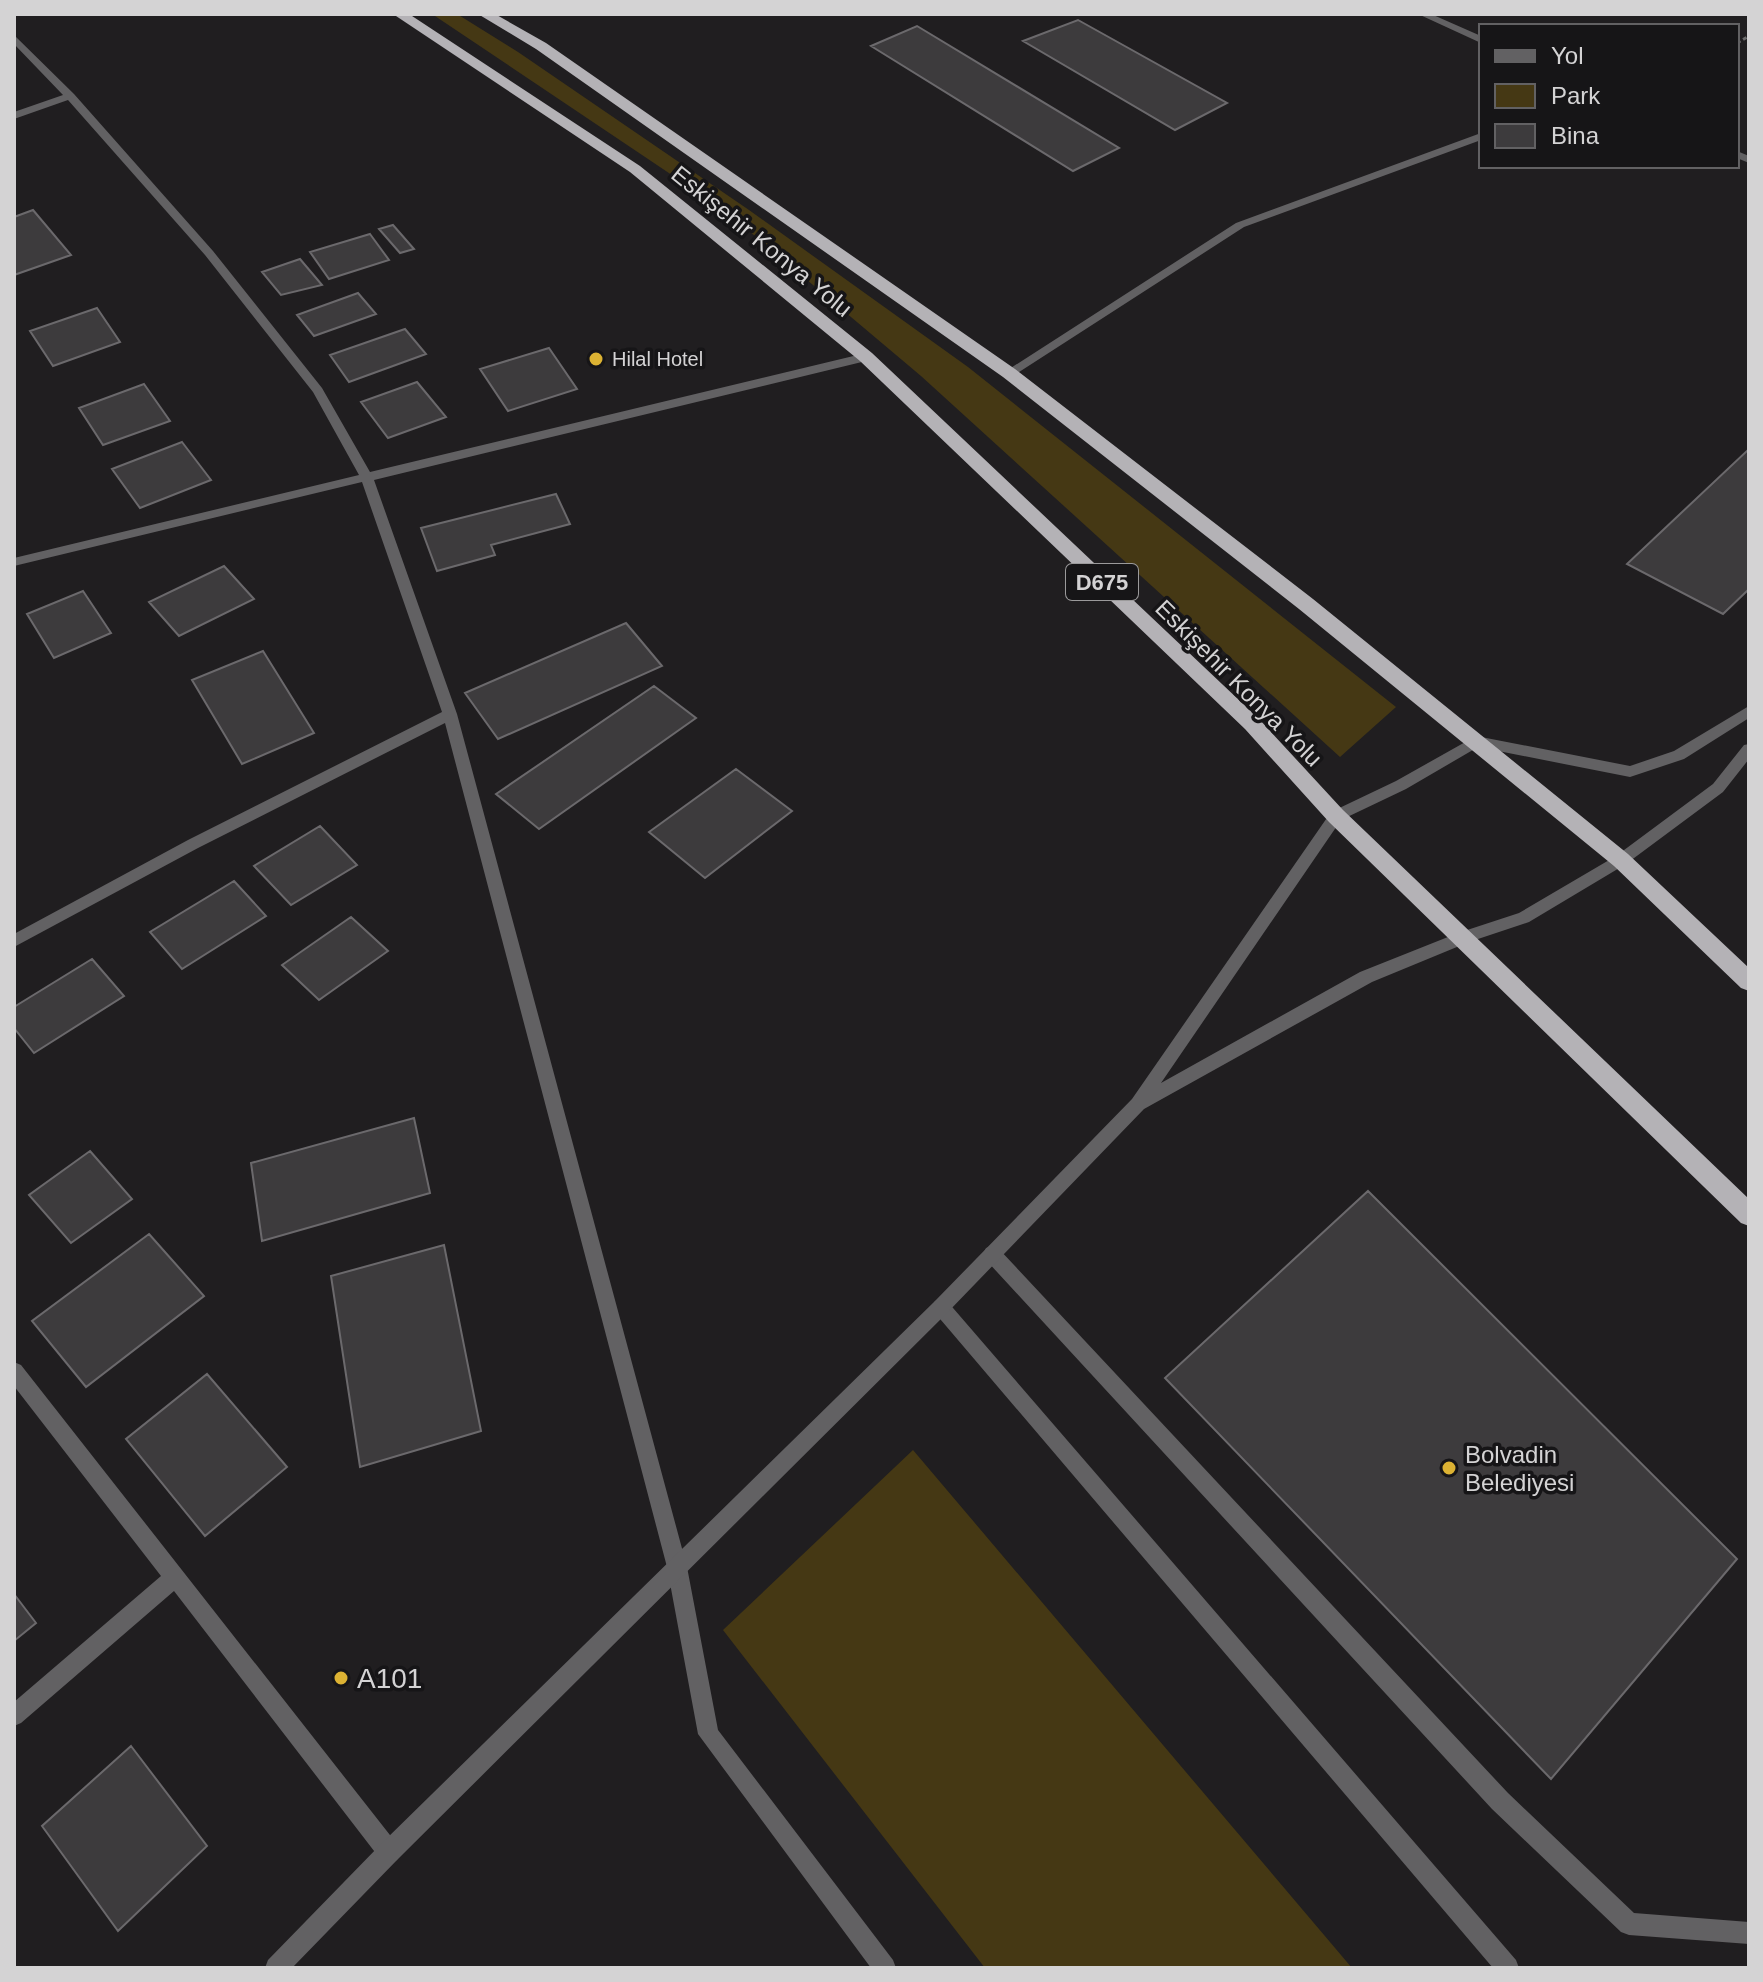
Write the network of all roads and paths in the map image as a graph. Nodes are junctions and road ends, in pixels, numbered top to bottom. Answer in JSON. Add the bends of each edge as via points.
{"nodes":[{"id":1,"x":400,"y":14,"type":"edge"},
{"id":2,"x":485,"y":14,"type":"edge"},
{"id":3,"x":1423,"y":14,"type":"edge"},
{"id":4,"x":14,"y":38,"type":"edge"},
{"id":5,"x":1479,"y":39,"type":"edge"},
{"id":6,"x":70,"y":96,"type":"junction"},
{"id":7,"x":14,"y":116,"type":"edge"},
{"id":8,"x":1479,"y":137,"type":"edge"},
{"id":9,"x":866,"y":357,"type":"junction"},
{"id":10,"x":1009,"y":373,"type":"junction"},
{"id":11,"x":367,"y":478,"type":"junction"},
{"id":12,"x":14,"y":562,"type":"edge"},
{"id":13,"x":1749,"y":711,"type":"edge"},
{"id":14,"x":450,"y":714,"type":"junction"},
{"id":15,"x":1476,"y":741,"type":"junction"},
{"id":16,"x":1749,"y":749,"type":"edge"},
{"id":17,"x":1336,"y":816,"type":"junction"},
{"id":18,"x":1621,"y":860,"type":"junction"},
{"id":19,"x":1464,"y":937,"type":"junction"},
{"id":20,"x":14,"y":941,"type":"edge"},
{"id":21,"x":1749,"y":982,"type":"edge"},
{"id":22,"x":1138,"y":1104,"type":"junction"},
{"id":23,"x":1749,"y":1215,"type":"edge"},
{"id":24,"x":992,"y":1254,"type":"junction"},
{"id":25,"x":941,"y":1307,"type":"junction"},
{"id":26,"x":14,"y":1371,"type":"edge"},
{"id":27,"x":677,"y":1567,"type":"junction"},
{"id":28,"x":174,"y":1578,"type":"junction"},
{"id":29,"x":14,"y":1716,"type":"edge"},
{"id":30,"x":389,"y":1852,"type":"junction"},
{"id":31,"x":1749,"y":1933,"type":"edge"},
{"id":32,"x":276,"y":1968,"type":"edge"},
{"id":33,"x":885,"y":1968,"type":"edge"},
{"id":34,"x":1508,"y":1968,"type":"edge"}],
"edges":[{"from":1,"to":9,"type":"highway","name":"Eskişehir Konya Yolu","number":"D675","via":[[635,169]]},
{"from":2,"to":10,"type":"highway","name":"Eskişehir Konya Yolu","via":[[541,46]]},
{"from":3,"to":5,"type":"street"},
{"from":4,"to":6,"type":"street"},
{"from":6,"to":7,"type":"street"},
{"from":6,"to":11,"type":"street","via":[[209,253],[318,391]]},
{"from":8,"to":10,"type":"street","via":[[1240,225]]},
{"from":9,"to":11,"type":"street"},
{"from":9,"to":17,"type":"highway","name":"Eskişehir Konya Yolu","number":"D675","via":[[1252,724]]},
{"from":10,"to":15,"type":"highway","name":"Eskişehir Konya Yolu"},
{"from":11,"to":12,"type":"street"},
{"from":11,"to":14,"type":"street"},
{"from":13,"to":15,"type":"street","via":[[1679,755],[1630,772]]},
{"from":14,"to":20,"type":"street"},
{"from":14,"to":27,"type":"street"},
{"from":15,"to":17,"type":"street"},
{"from":15,"to":18,"type":"highway","name":"Eskişehir Konya Yolu"},
{"from":16,"to":18,"type":"street","via":[[1718,788]]},
{"from":17,"to":19,"type":"highway","name":"Eskişehir Konya Yolu","number":"D675"},
{"from":17,"to":22,"type":"street"},
{"from":18,"to":19,"type":"street","via":[[1524,918]]},
{"from":18,"to":21,"type":"highway","name":"Eskişehir Konya Yolu"},
{"from":19,"to":22,"type":"street","via":[[1366,977]]},
{"from":19,"to":23,"type":"highway","name":"Eskişehir Konya Yolu","number":"D675"},
{"from":22,"to":24,"type":"street"},
{"from":24,"to":25,"type":"street"},
{"from":24,"to":31,"type":"street","via":[[1500,1801],[1629,1924]]},
{"from":25,"to":27,"type":"street"},
{"from":25,"to":34,"type":"street"},
{"from":26,"to":28,"type":"street"},
{"from":27,"to":30,"type":"street"},
{"from":27,"to":33,"type":"street","via":[[708,1734]]},
{"from":28,"to":29,"type":"street"},
{"from":28,"to":30,"type":"street"},
{"from":30,"to":32,"type":"street"}]}
